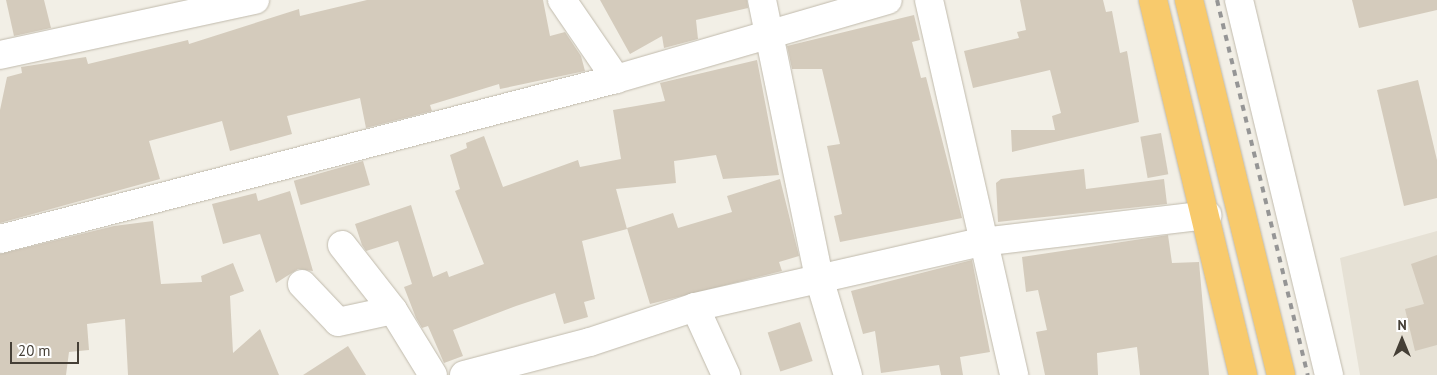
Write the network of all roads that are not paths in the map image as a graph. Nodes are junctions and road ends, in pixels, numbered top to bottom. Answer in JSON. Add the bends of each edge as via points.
{"nodes":[{"id":1,"x":255,"y":0,"type":"edge"},
{"id":2,"x":562,"y":0,"type":"edge"},
{"id":3,"x":762,"y":0,"type":"edge"},
{"id":4,"x":888,"y":0,"type":"edge"},
{"id":5,"x":929,"y":0,"type":"edge"},
{"id":6,"x":1153,"y":0,"type":"edge"},
{"id":7,"x":1189,"y":0,"type":"edge"},
{"id":8,"x":1239,"y":0,"type":"edge"},
{"id":9,"x":769,"y":36,"type":"junction"},
{"id":10,"x":0,"y":55,"type":"edge"},
{"id":11,"x":616,"y":79,"type":"junction"},
{"id":12,"x":1207,"y":215,"type":"junction"},
{"id":13,"x":0,"y":239,"type":"edge"},
{"id":14,"x":982,"y":242,"type":"junction"},
{"id":15,"x":342,"y":245,"type":"dead end"},
{"id":16,"x":819,"y":278,"type":"junction"},
{"id":17,"x":302,"y":284,"type":"dead end"},
{"id":18,"x":695,"y":306,"type":"junction"},
{"id":19,"x":392,"y":310,"type":"junction"},
{"id":20,"x":433,"y":375,"type":"edge"},
{"id":21,"x":464,"y":375,"type":"edge"},
{"id":22,"x":726,"y":375,"type":"edge"},
{"id":23,"x":848,"y":375,"type":"edge"},
{"id":24,"x":1014,"y":375,"type":"edge"},
{"id":25,"x":1243,"y":375,"type":"edge"},
{"id":26,"x":1282,"y":375,"type":"edge"},
{"id":27,"x":1329,"y":375,"type":"edge"}],
"edges":[{"from":1,"to":10,"type":"street"},
{"from":2,"to":11,"type":"street"},
{"from":3,"to":9,"type":"street"},
{"from":4,"to":9,"type":"street"},
{"from":5,"to":14,"type":"street"},
{"from":6,"to":12,"type":"highway"},
{"from":7,"to":26,"type":"highway"},
{"from":8,"to":27,"type":"street"},
{"from":9,"to":11,"type":"street"},
{"from":9,"to":16,"type":"street"},
{"from":11,"to":13,"type":"street"},
{"from":12,"to":14,"type":"street"},
{"from":12,"to":25,"type":"highway"},
{"from":14,"to":16,"type":"street"},
{"from":14,"to":24,"type":"street"},
{"from":15,"to":19,"type":"street"},
{"from":16,"to":18,"type":"street"},
{"from":16,"to":23,"type":"street"},
{"from":17,"to":19,"type":"street","via":[[338,322]]},
{"from":18,"to":21,"type":"street","via":[[590,342]]},
{"from":18,"to":22,"type":"street"},
{"from":19,"to":20,"type":"street"}]}
